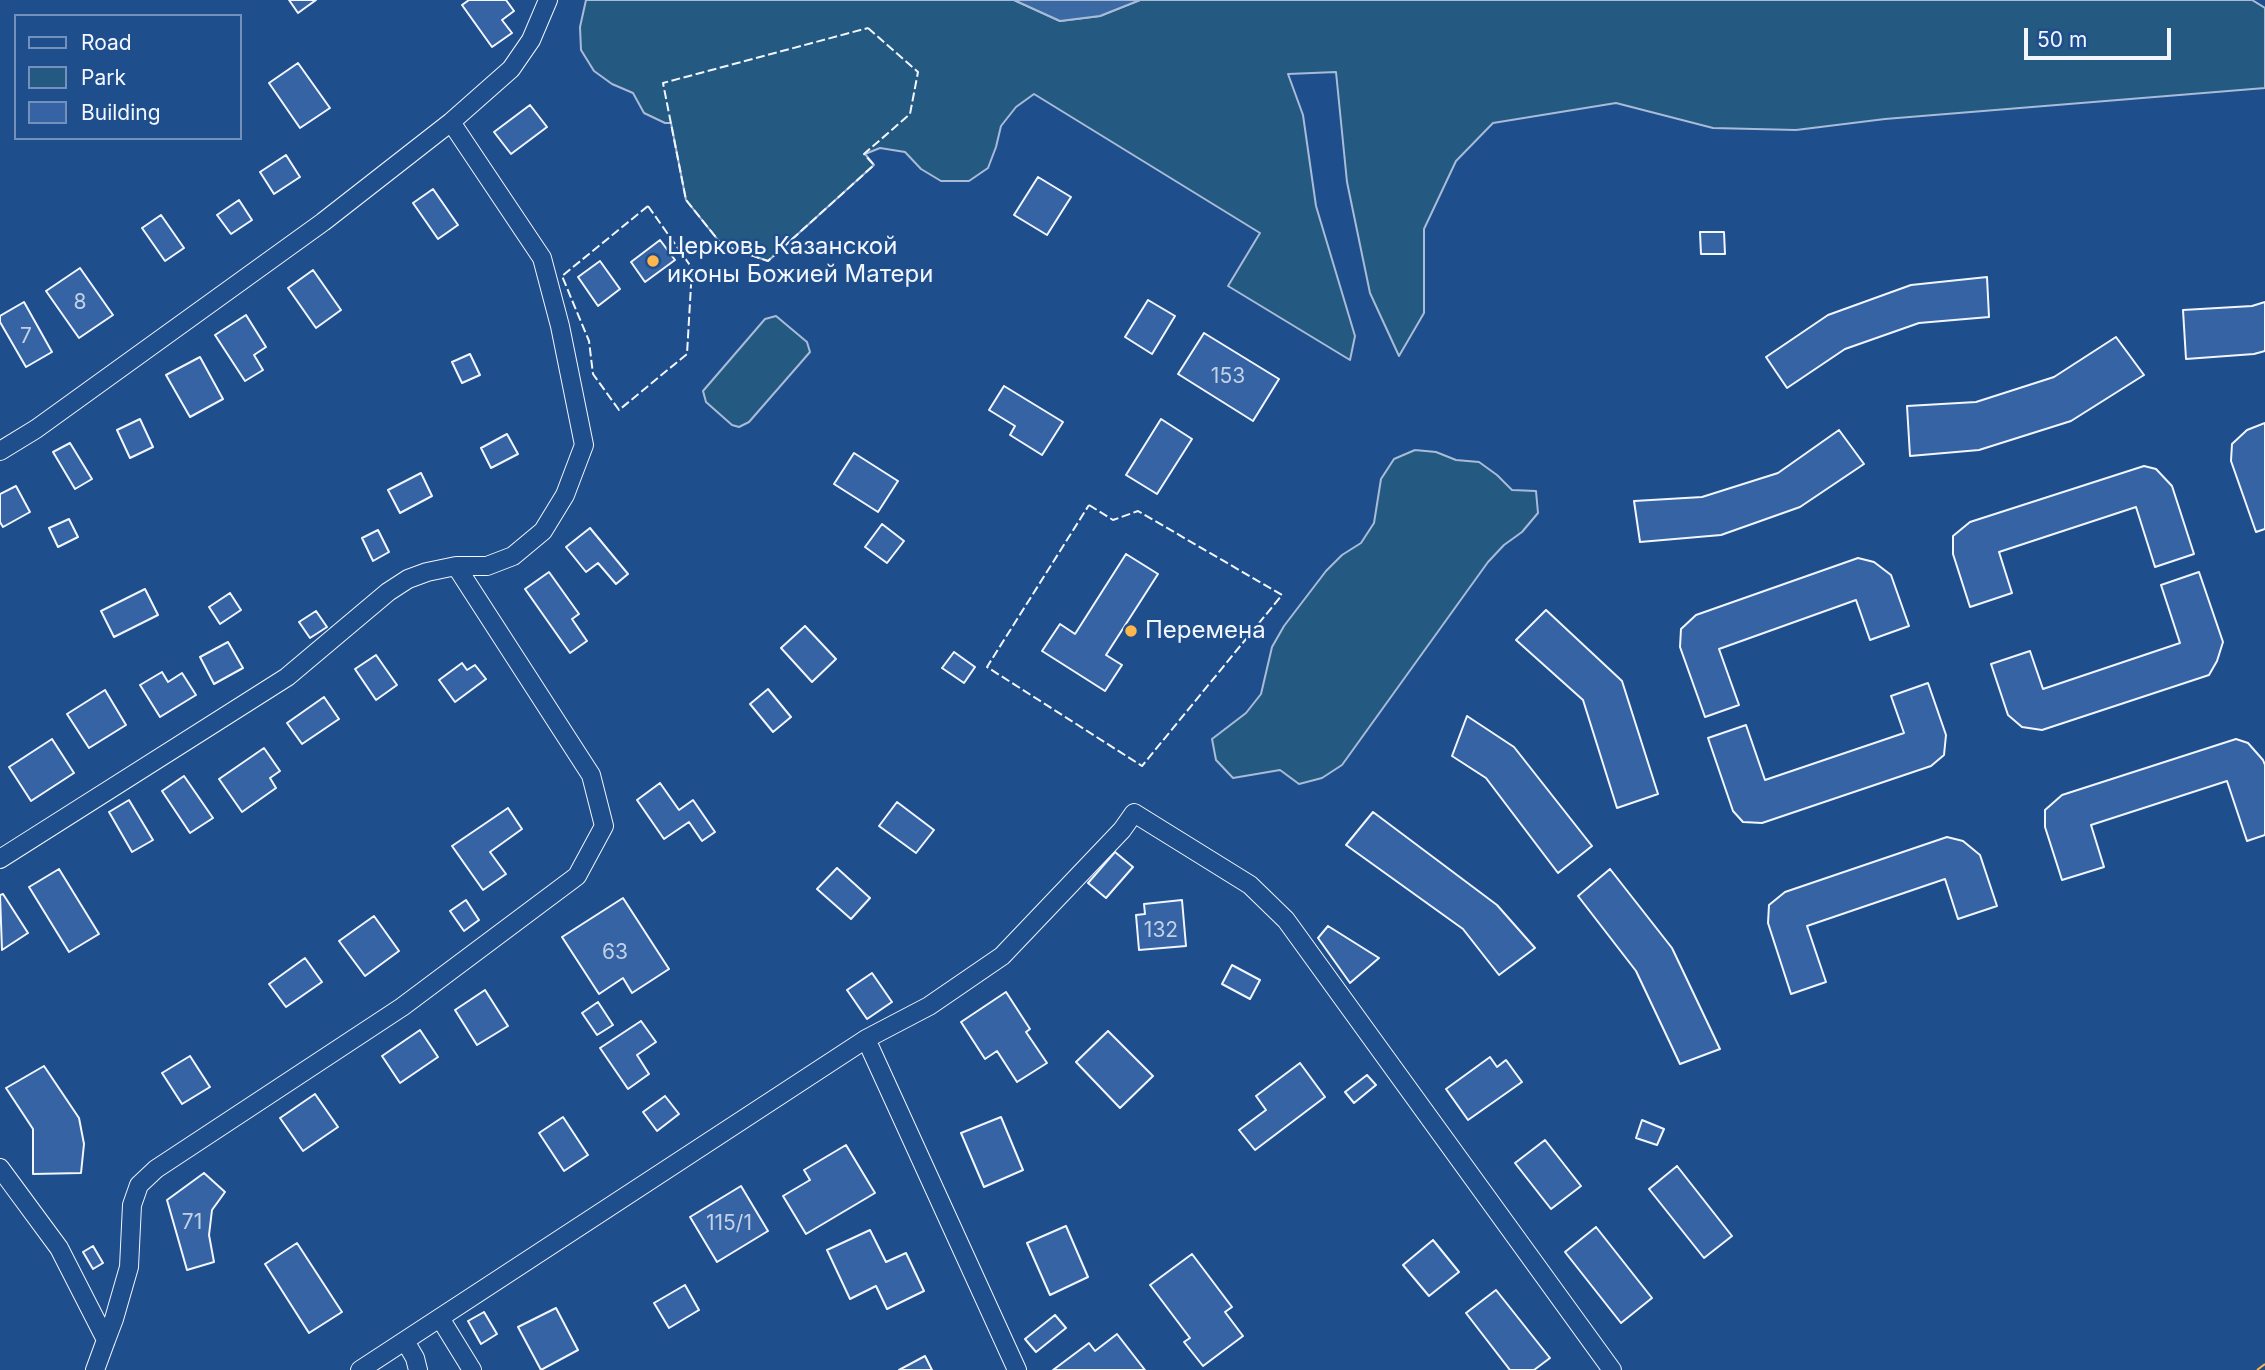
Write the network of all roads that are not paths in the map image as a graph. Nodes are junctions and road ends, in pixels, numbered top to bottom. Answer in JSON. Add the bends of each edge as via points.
{"nodes":[{"id":1,"x":548,"y":0,"type":"edge"},
{"id":2,"x":451,"y":122,"type":"junction"},
{"id":3,"x":0,"y":451,"type":"edge"},
{"id":4,"x":456,"y":566,"type":"junction"},
{"id":5,"x":0,"y":859,"type":"edge"},
{"id":6,"x":866,"y":1039,"type":"junction"},
{"id":7,"x":0,"y":1168,"type":"edge"},
{"id":8,"x":440,"y":1318,"type":"junction"},
{"id":9,"x":106,"y":1340,"type":"junction"},
{"id":10,"x":405,"y":1341,"type":"junction"},
{"id":11,"x":95,"y":1370,"type":"edge"},
{"id":12,"x":359,"y":1370,"type":"edge"},
{"id":13,"x":418,"y":1370,"type":"edge"},
{"id":14,"x":472,"y":1370,"type":"edge"},
{"id":15,"x":1017,"y":1370,"type":"edge"},
{"id":16,"x":1612,"y":1370,"type":"edge"}],
"edges":[{"from":1,"to":2,"type":"street","via":[[531,40],[511,69]]},
{"from":2,"to":3,"type":"street","via":[[323,222]]},
{"from":2,"to":4,"type":"street","via":[[542,258],[584,445],[565,495],[543,531],[513,556],[487,566]]},
{"from":4,"to":5,"type":"street","via":[[408,579],[286,677]]},
{"from":4,"to":9,"type":"street","via":[[591,775],[604,826],[577,876],[402,1007],[156,1169],[139,1185],[132,1205],[128,1267]]},
{"from":6,"to":8,"type":"street"},
{"from":6,"to":15,"type":"street"},
{"from":6,"to":16,"type":"street","via":[[929,1006],[1002,956],[1134,813],[1250,885],[1286,920]]},
{"from":7,"to":9,"type":"street","via":[[58,1248]]},
{"from":8,"to":10,"type":"street"},
{"from":8,"to":14,"type":"street"},
{"from":9,"to":11,"type":"street"},
{"from":10,"to":12,"type":"street"},
{"from":10,"to":13,"type":"street"}]}
